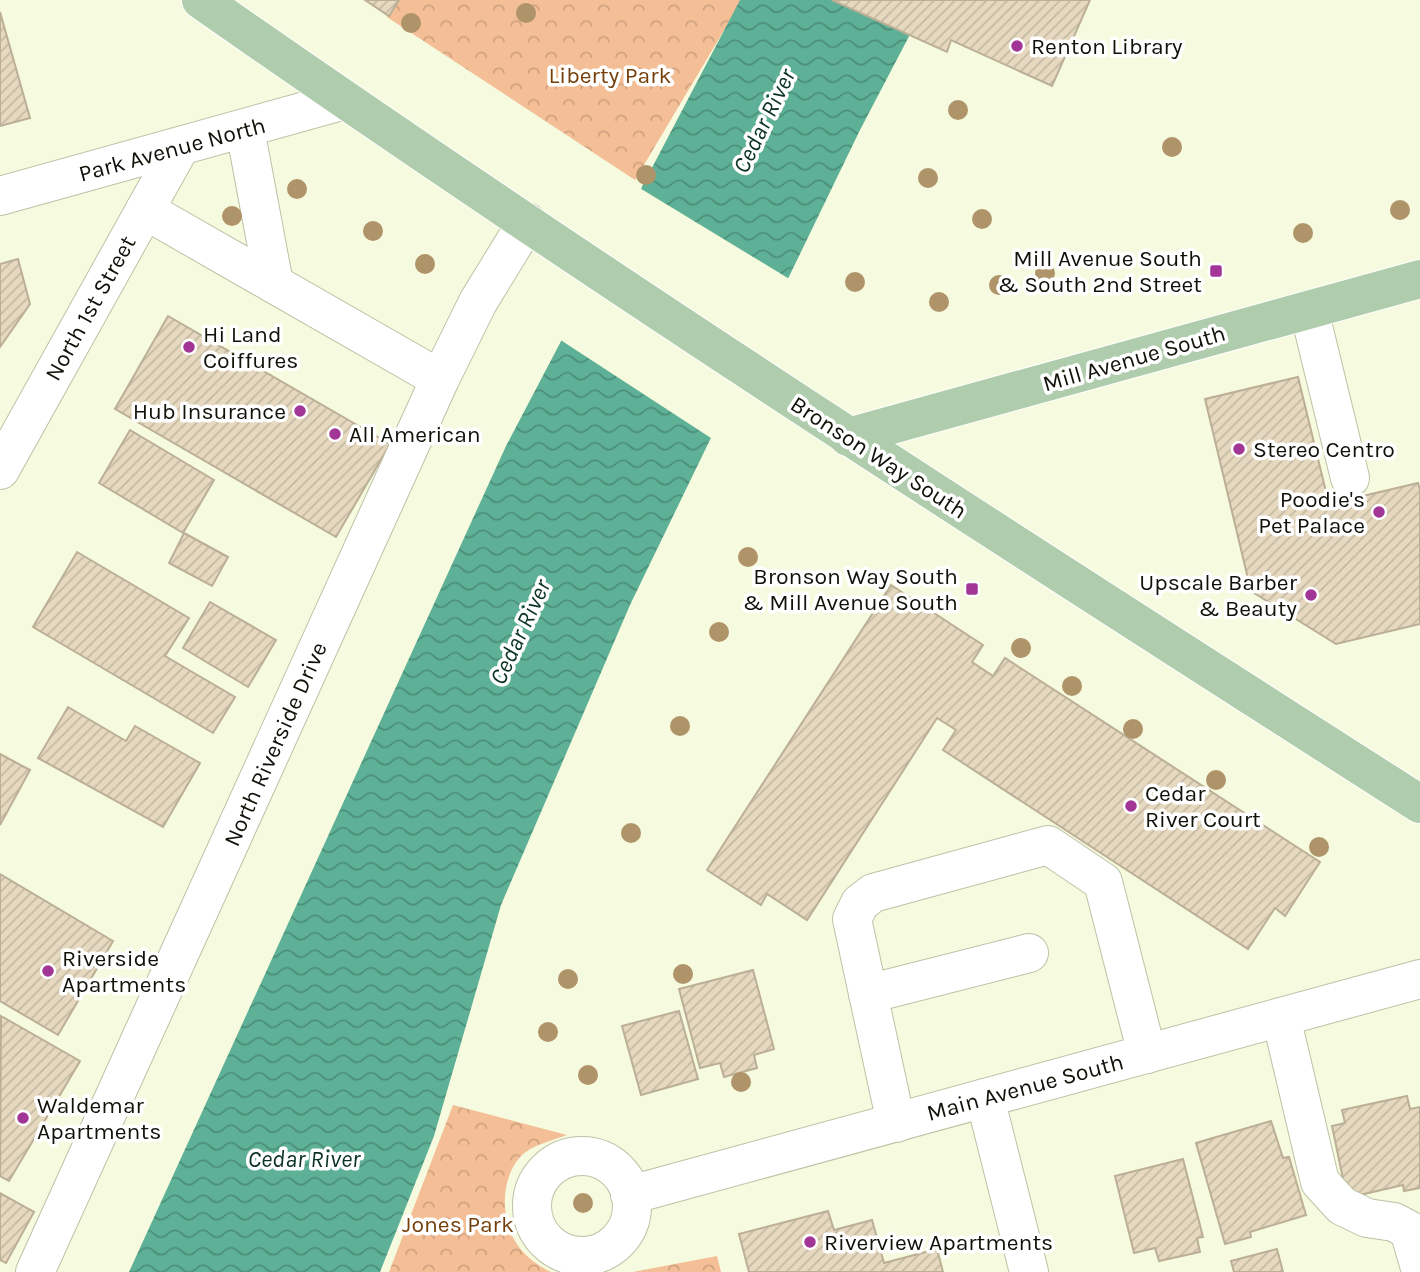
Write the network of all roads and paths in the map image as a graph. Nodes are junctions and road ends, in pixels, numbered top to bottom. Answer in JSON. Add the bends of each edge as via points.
{"nodes":[{"id":1,"x":201,"y":0,"type":"edge"},
{"id":2,"x":345,"y":100,"type":"junction"},
{"id":3,"x":245,"y":129,"type":"junction"},
{"id":4,"x":180,"y":147,"type":"junction"},
{"id":5,"x":0,"y":196,"type":"edge"},
{"id":6,"x":145,"y":210,"type":"junction"},
{"id":7,"x":527,"y":222,"type":"junction"},
{"id":8,"x":1420,"y":279,"type":"edge"},
{"id":9,"x":274,"y":284,"type":"junction"},
{"id":10,"x":1308,"y":310,"type":"junction"},
{"id":11,"x":440,"y":379,"type":"junction"},
{"id":12,"x":842,"y":433,"type":"junction"},
{"id":13,"x":0,"y":470,"type":"edge"},
{"id":14,"x":1350,"y":478,"type":"dead end"},
{"id":15,"x":1420,"y":803,"type":"edge"},
{"id":16,"x":1029,"y":953,"type":"dead end"},
{"id":17,"x":1420,"y":979,"type":"edge"},
{"id":18,"x":868,"y":994,"type":"junction"},
{"id":19,"x":1281,"y":1017,"type":"junction"},
{"id":20,"x":1147,"y":1054,"type":"junction"},
{"id":21,"x":985,"y":1098,"type":"junction"},
{"id":22,"x":896,"y":1123,"type":"junction"},
{"id":23,"x":630,"y":1195,"type":"dead end"},
{"id":24,"x":1420,"y":1268,"type":"edge"},
{"id":25,"x":35,"y":1272,"type":"edge"},
{"id":26,"x":1029,"y":1272,"type":"edge"}],
"edges":[{"from":1,"to":2,"type":"main road","name":"Bronson Way South"},
{"from":2,"to":3,"type":"street","name":"Park Avenue North"},
{"from":2,"to":7,"type":"main road","name":"Bronson Way South"},
{"from":3,"to":4,"type":"street","name":"Park Avenue North"},
{"from":3,"to":9,"type":"street"},
{"from":4,"to":5,"type":"street","name":"Park Avenue North"},
{"from":4,"to":6,"type":"street","name":"North 1st Street"},
{"from":6,"to":9,"type":"street"},
{"from":6,"to":13,"type":"street","name":"North 1st Street"},
{"from":7,"to":11,"type":"street","name":"North Riverside Drive","via":[[478,302]]},
{"from":7,"to":12,"type":"main road","name":"Bronson Way South"},
{"from":8,"to":10,"type":"main road","name":"Mill Avenue South"},
{"from":9,"to":11,"type":"street"},
{"from":10,"to":12,"type":"main road","name":"Mill Avenue South"},
{"from":10,"to":14,"type":"street"},
{"from":11,"to":25,"type":"street","name":"North Riverside Drive"},
{"from":12,"to":15,"type":"main road","name":"Bronson Way South"},
{"from":16,"to":18,"type":"street"},
{"from":17,"to":19,"type":"street","name":"Main Avenue South"},
{"from":18,"to":20,"type":"street","via":[[852,919],[860,903],[873,893],[1048,845],[1103,882]]},
{"from":18,"to":22,"type":"street"},
{"from":19,"to":20,"type":"street","name":"Main Avenue South"},
{"from":19,"to":24,"type":"street","via":[[1320,1182],[1342,1206],[1409,1230]]},
{"from":20,"to":21,"type":"street","name":"Main Avenue South"},
{"from":21,"to":22,"type":"street","name":"Main Avenue South"},
{"from":21,"to":26,"type":"street"},
{"from":22,"to":23,"type":"street","name":"Main Avenue South"}]}
